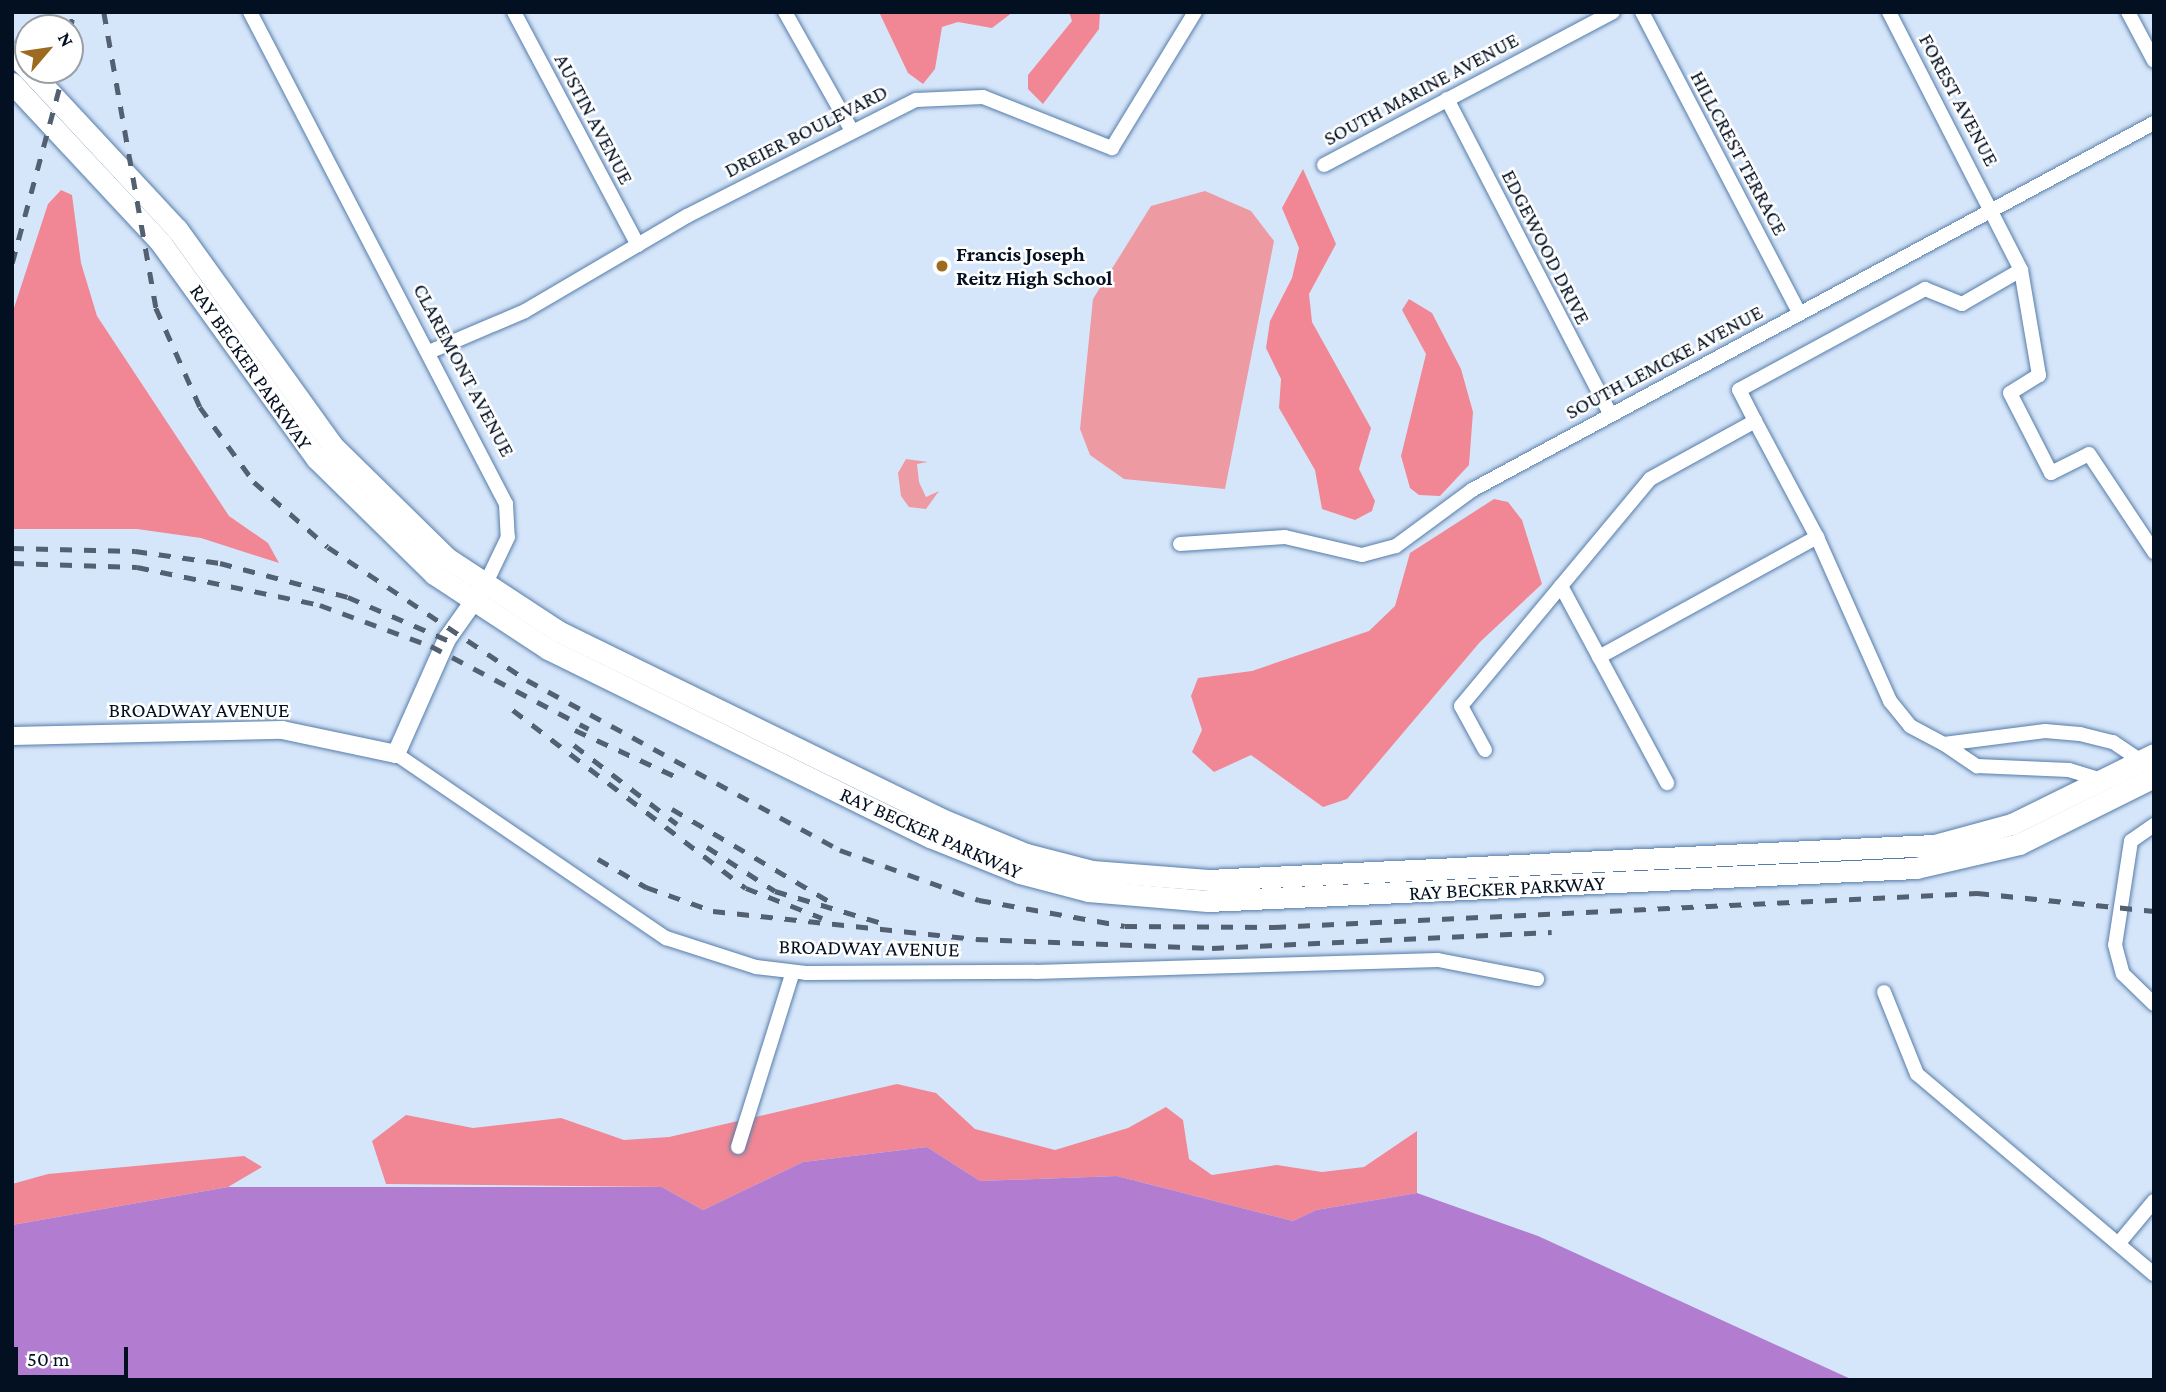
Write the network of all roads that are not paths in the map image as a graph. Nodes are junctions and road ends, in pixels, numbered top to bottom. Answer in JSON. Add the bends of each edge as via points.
{"nodes":[{"id":1,"x":250,"y":12,"type":"edge"},
{"id":2,"x":514,"y":12,"type":"edge"},
{"id":3,"x":785,"y":12,"type":"edge"},
{"id":4,"x":1195,"y":12,"type":"edge"},
{"id":5,"x":1613,"y":12,"type":"edge"},
{"id":6,"x":1642,"y":12,"type":"edge"},
{"id":7,"x":1889,"y":12,"type":"edge"},
{"id":8,"x":2128,"y":12,"type":"edge"},
{"id":9,"x":2154,"y":61,"type":"edge"},
{"id":10,"x":12,"y":83,"type":"edge"},
{"id":11,"x":41,"y":84,"type":"edge"},
{"id":12,"x":1447,"y":99,"type":"junction"},
{"id":13,"x":2154,"y":123,"type":"edge"},
{"id":14,"x":851,"y":129,"type":"junction"},
{"id":15,"x":1324,"y":165,"type":"dead end"},
{"id":16,"x":1992,"y":207,"type":"junction"},
{"id":17,"x":638,"y":245,"type":"junction"},
{"id":18,"x":2021,"y":270,"type":"junction"},
{"id":19,"x":1799,"y":312,"type":"junction"},
{"id":20,"x":429,"y":352,"type":"junction"},
{"id":21,"x":1610,"y":414,"type":"junction"},
{"id":22,"x":1755,"y":421,"type":"junction"},
{"id":23,"x":1817,"y":537,"type":"junction"},
{"id":24,"x":1180,"y":544,"type":"dead end"},
{"id":25,"x":2154,"y":552,"type":"edge"},
{"id":26,"x":1561,"y":586,"type":"junction"},
{"id":27,"x":479,"y":593,"type":"junction"},
{"id":28,"x":1600,"y":657,"type":"junction"},
{"id":29,"x":12,"y":736,"type":"edge"},
{"id":30,"x":1944,"y":744,"type":"junction"},
{"id":31,"x":1485,"y":750,"type":"dead end"},
{"id":32,"x":396,"y":754,"type":"junction"},
{"id":33,"x":2149,"y":764,"type":"edge"},
{"id":34,"x":2102,"y":780,"type":"junction"},
{"id":35,"x":1667,"y":783,"type":"dead end"},
{"id":36,"x":2154,"y":825,"type":"edge"},
{"id":37,"x":793,"y":972,"type":"junction"},
{"id":38,"x":1536,"y":979,"type":"dead end"},
{"id":39,"x":1884,"y":992,"type":"dead end"},
{"id":40,"x":2154,"y":1003,"type":"edge"},
{"id":41,"x":738,"y":1147,"type":"dead end"},
{"id":42,"x":2154,"y":1200,"type":"edge"},
{"id":43,"x":2118,"y":1244,"type":"junction"},
{"id":44,"x":2153,"y":1272,"type":"edge"}],
"edges":[{"from":1,"to":20,"type":"street","name":"CLAREMONT AVENUE"},
{"from":2,"to":17,"type":"street","name":"AUSTIN AVENUE"},
{"from":3,"to":14,"type":"street"},
{"from":4,"to":14,"type":"street","name":"DREIER BOULEVARD","via":[[1112,148],[1010,106],[955,95],[916,100]]},
{"from":5,"to":12,"type":"street","name":"SOUTH MARINE AVENUE"},
{"from":6,"to":19,"type":"street","name":"HILLCREST TERRACE"},
{"from":7,"to":16,"type":"street","name":"FOREST AVENUE"},
{"from":8,"to":9,"type":"street"},
{"from":10,"to":27,"type":"main road","name":"RAY BECKER PARKWAY","via":[[161,243],[317,459],[404,549]]},
{"from":11,"to":27,"type":"main road","name":"RAY BECKER PARKWAY","via":[[177,229],[341,454]]},
{"from":12,"to":15,"type":"street","name":"SOUTH MARINE AVENUE"},
{"from":12,"to":21,"type":"street","name":"EDGEWOOD DRIVE"},
{"from":13,"to":16,"type":"street","name":"SOUTH LEMCKE AVENUE"},
{"from":14,"to":17,"type":"street","name":"DREIER BOULEVARD"},
{"from":16,"to":18,"type":"street","name":"FOREST AVENUE"},
{"from":16,"to":19,"type":"street","name":"SOUTH LEMCKE AVENUE"},
{"from":17,"to":20,"type":"street","name":"DREIER BOULEVARD","via":[[525,311]]},
{"from":18,"to":22,"type":"street","via":[[1962,304],[1925,289],[1739,390]]},
{"from":18,"to":25,"type":"street","name":"FOREST AVENUE","via":[[2039,375],[2010,393],[2051,473],[2089,454]]},
{"from":19,"to":21,"type":"street","name":"SOUTH LEMCKE AVENUE"},
{"from":20,"to":27,"type":"street","name":"CLAREMONT AVENUE","via":[[506,504],[508,537]]},
{"from":21,"to":24,"type":"street","name":"SOUTH LEMCKE AVENUE","via":[[1472,490],[1382,551],[1340,553],[1273,537]]},
{"from":22,"to":23,"type":"street"},
{"from":22,"to":26,"type":"street","via":[[1650,479]]},
{"from":23,"to":28,"type":"street"},
{"from":23,"to":30,"type":"street","via":[[1890,701],[1910,726]]},
{"from":26,"to":28,"type":"street"},
{"from":26,"to":31,"type":"street","via":[[1461,706]]},
{"from":27,"to":32,"type":"street","name":"CLAREMONT AVENUE","via":[[447,639]]},
{"from":27,"to":33,"type":"main road","name":"RAY BECKER PARKWAY","via":[[548,649],[930,837],[1058,885],[1134,898],[1222,901],[1938,866],[2019,844]]},
{"from":27,"to":34,"type":"main road","name":"RAY BECKER PARKWAY","via":[[939,818],[1063,865],[1136,877],[1208,880],[1934,845],[2012,824]]},
{"from":28,"to":35,"type":"street"},
{"from":29,"to":32,"type":"street","name":"BROADWAY AVENUE","via":[[282,730]]},
{"from":30,"to":33,"type":"street","via":[[2045,731],[2080,734],[2113,742]]},
{"from":30,"to":34,"type":"street","via":[[1977,766],[2069,770]]},
{"from":32,"to":37,"type":"street","name":"BROADWAY AVENUE","via":[[666,938],[737,963]]},
{"from":33,"to":34,"type":"main road","name":"RAY BECKER PARKWAY"},
{"from":36,"to":40,"type":"street","via":[[2131,841],[2115,945],[2123,974]]},
{"from":37,"to":38,"type":"street","name":"BROADWAY AVENUE","via":[[1438,960]]},
{"from":37,"to":41,"type":"street"},
{"from":39,"to":43,"type":"street","via":[[1917,1074]]},
{"from":42,"to":43,"type":"street"},
{"from":43,"to":44,"type":"street"}]}
